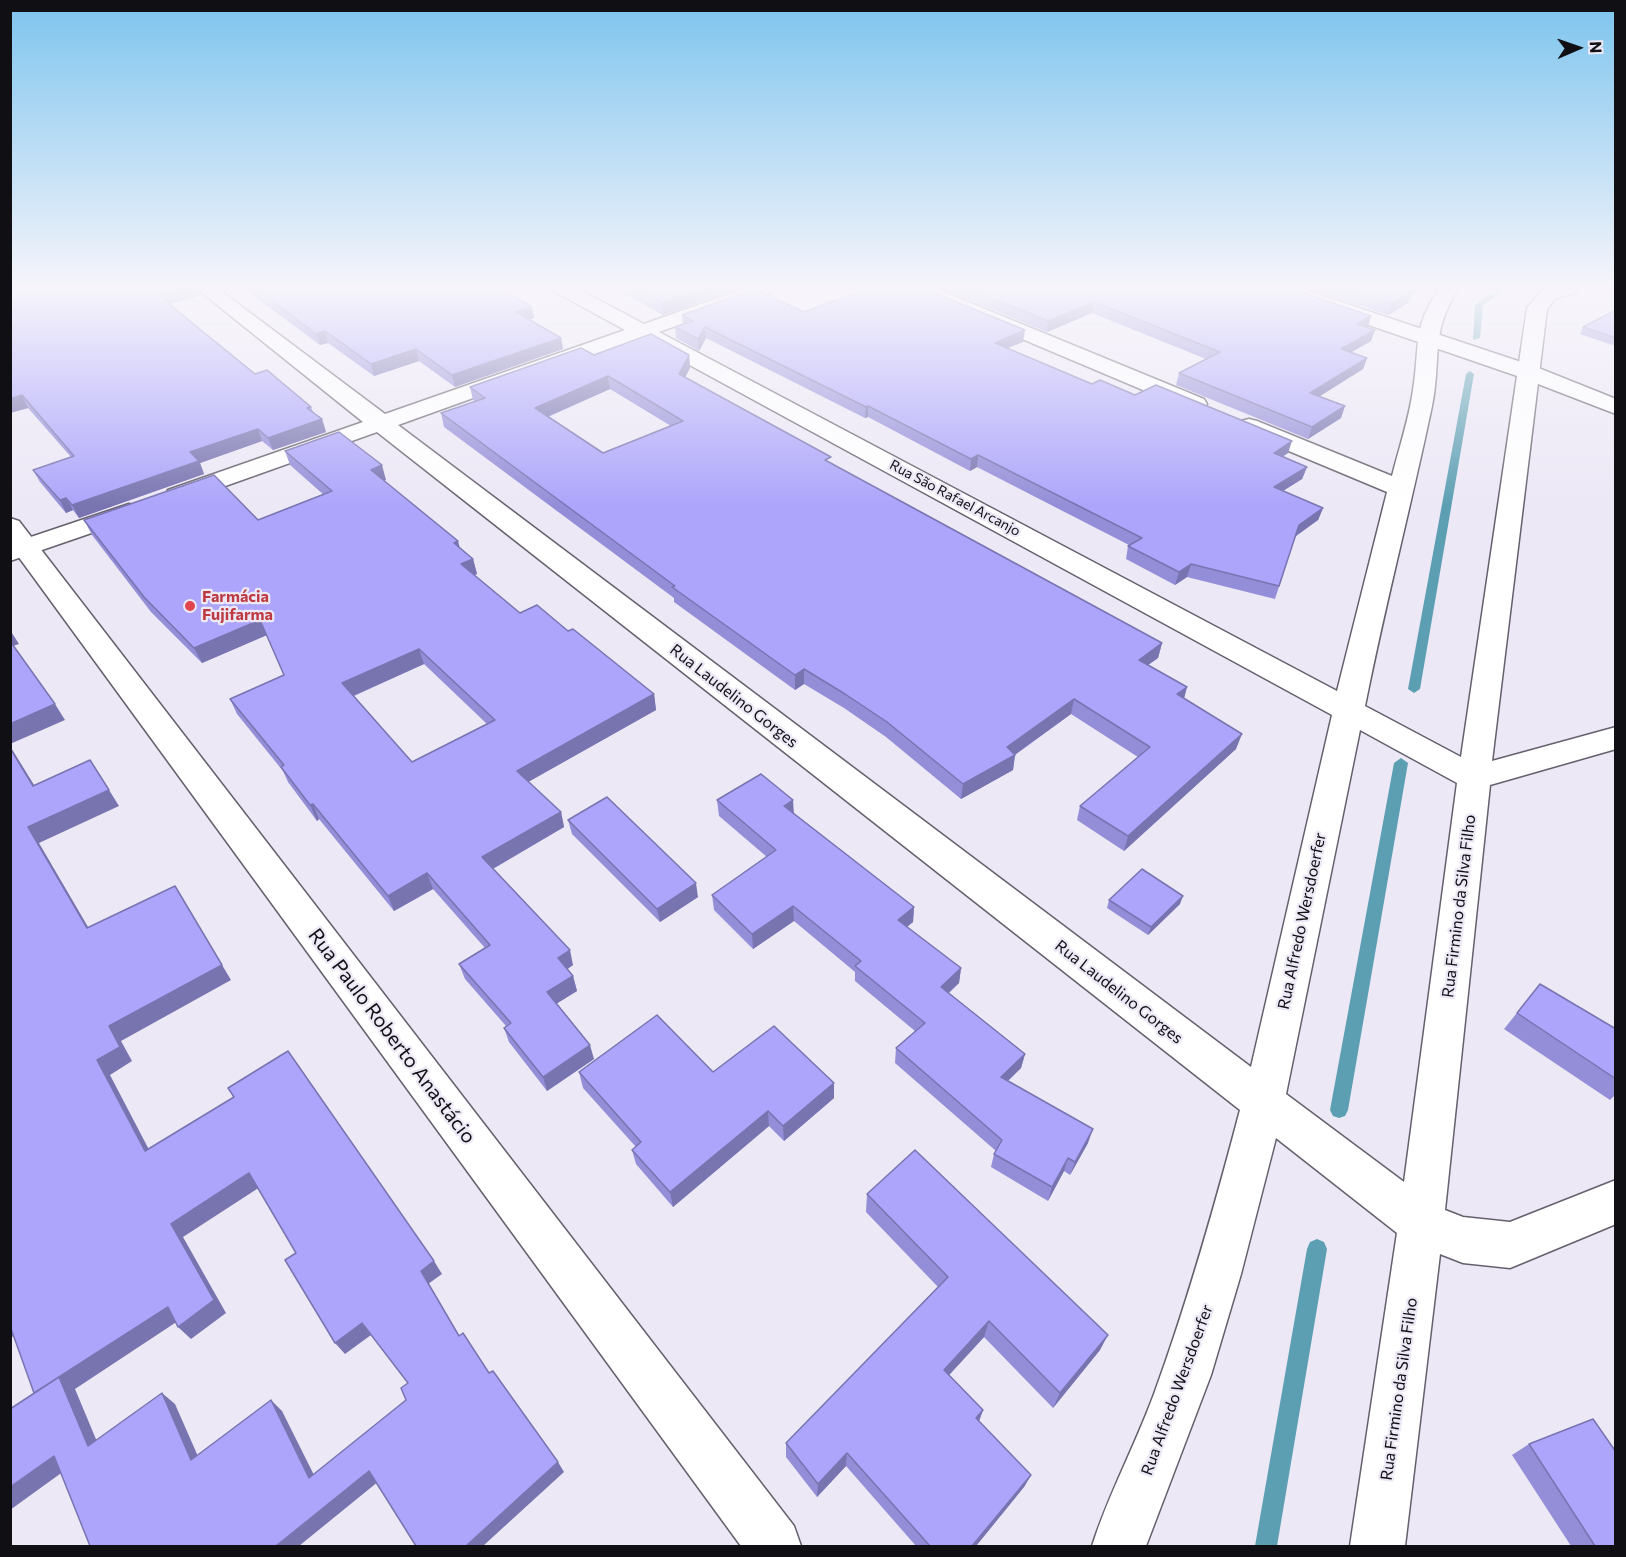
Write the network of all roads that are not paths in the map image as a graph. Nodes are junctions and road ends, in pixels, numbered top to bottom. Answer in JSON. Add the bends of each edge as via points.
{"nodes":[{"id":1,"x":299,"y":361,"type":"edge"},
{"id":2,"x":558,"y":361,"type":"edge"},
{"id":3,"x":698,"y":361,"type":"edge"},
{"id":4,"x":1093,"y":361,"type":"edge"},
{"id":5,"x":1426,"y":361,"type":"edge"},
{"id":6,"x":1495,"y":361,"type":"edge"},
{"id":7,"x":1530,"y":361,"type":"edge"},
{"id":8,"x":1528,"y":372,"type":"junction"},
{"id":9,"x":1616,"y":407,"type":"edge"},
{"id":10,"x":1214,"y":411,"type":"edge"},
{"id":11,"x":1235,"y":420,"type":"edge"},
{"id":12,"x":380,"y":423,"type":"junction"},
{"id":13,"x":1400,"y":488,"type":"junction"},
{"id":14,"x":16,"y":542,"type":"edge"},
{"id":15,"x":1348,"y":708,"type":"junction"},
{"id":16,"x":1616,"y":738,"type":"edge"},
{"id":17,"x":1474,"y":778,"type":"junction"},
{"id":18,"x":1263,"y":1103,"type":"junction"},
{"id":19,"x":1616,"y":1202,"type":"edge"},
{"id":20,"x":1421,"y":1223,"type":"junction"},
{"id":21,"x":774,"y":1546,"type":"edge"},
{"id":22,"x":1119,"y":1546,"type":"edge"},
{"id":23,"x":1378,"y":1546,"type":"edge"}],
"edges":[{"from":1,"to":12,"type":"street","name":"Rua Laudelino Gorges"},
{"from":2,"to":12,"type":"street"},
{"from":3,"to":15,"type":"street","name":"Rua São Rafael Arcanjo"},
{"from":4,"to":10,"type":"street"},
{"from":5,"to":13,"type":"street","name":"Rua Alfredo Wersdoerfer","via":[[1422,402]]},
{"from":6,"to":8,"type":"street"},
{"from":7,"to":8,"type":"street","name":"Rua Firmino da Silva Filho"},
{"from":8,"to":9,"type":"street"},
{"from":8,"to":17,"type":"street","name":"Rua Firmino da Silva Filho"},
{"from":11,"to":13,"type":"street"},
{"from":12,"to":14,"type":"street","via":[[154,503]]},
{"from":12,"to":18,"type":"street","name":"Rua Laudelino Gorges"},
{"from":13,"to":15,"type":"street","name":"Rua Alfredo Wersdoerfer"},
{"from":14,"to":21,"type":"street","name":"Rua Paulo Roberto Anastácio"},
{"from":15,"to":17,"type":"street","name":"Rua São Rafael Arcanjo"},
{"from":15,"to":18,"type":"street","name":"Rua Alfredo Wersdoerfer"},
{"from":16,"to":17,"type":"street"},
{"from":17,"to":20,"type":"street","name":"Rua Firmino da Silva Filho"},
{"from":18,"to":20,"type":"street","name":"Rua Laudelino Gorges"},
{"from":18,"to":22,"type":"street","name":"Rua Alfredo Wersdoerfer","via":[[1185,1379]]},
{"from":19,"to":20,"type":"street","name":"Rua Laudelino Gorges","via":[[1510,1245],[1463,1240]]},
{"from":20,"to":23,"type":"street","name":"Rua Firmino da Silva Filho"}]}
